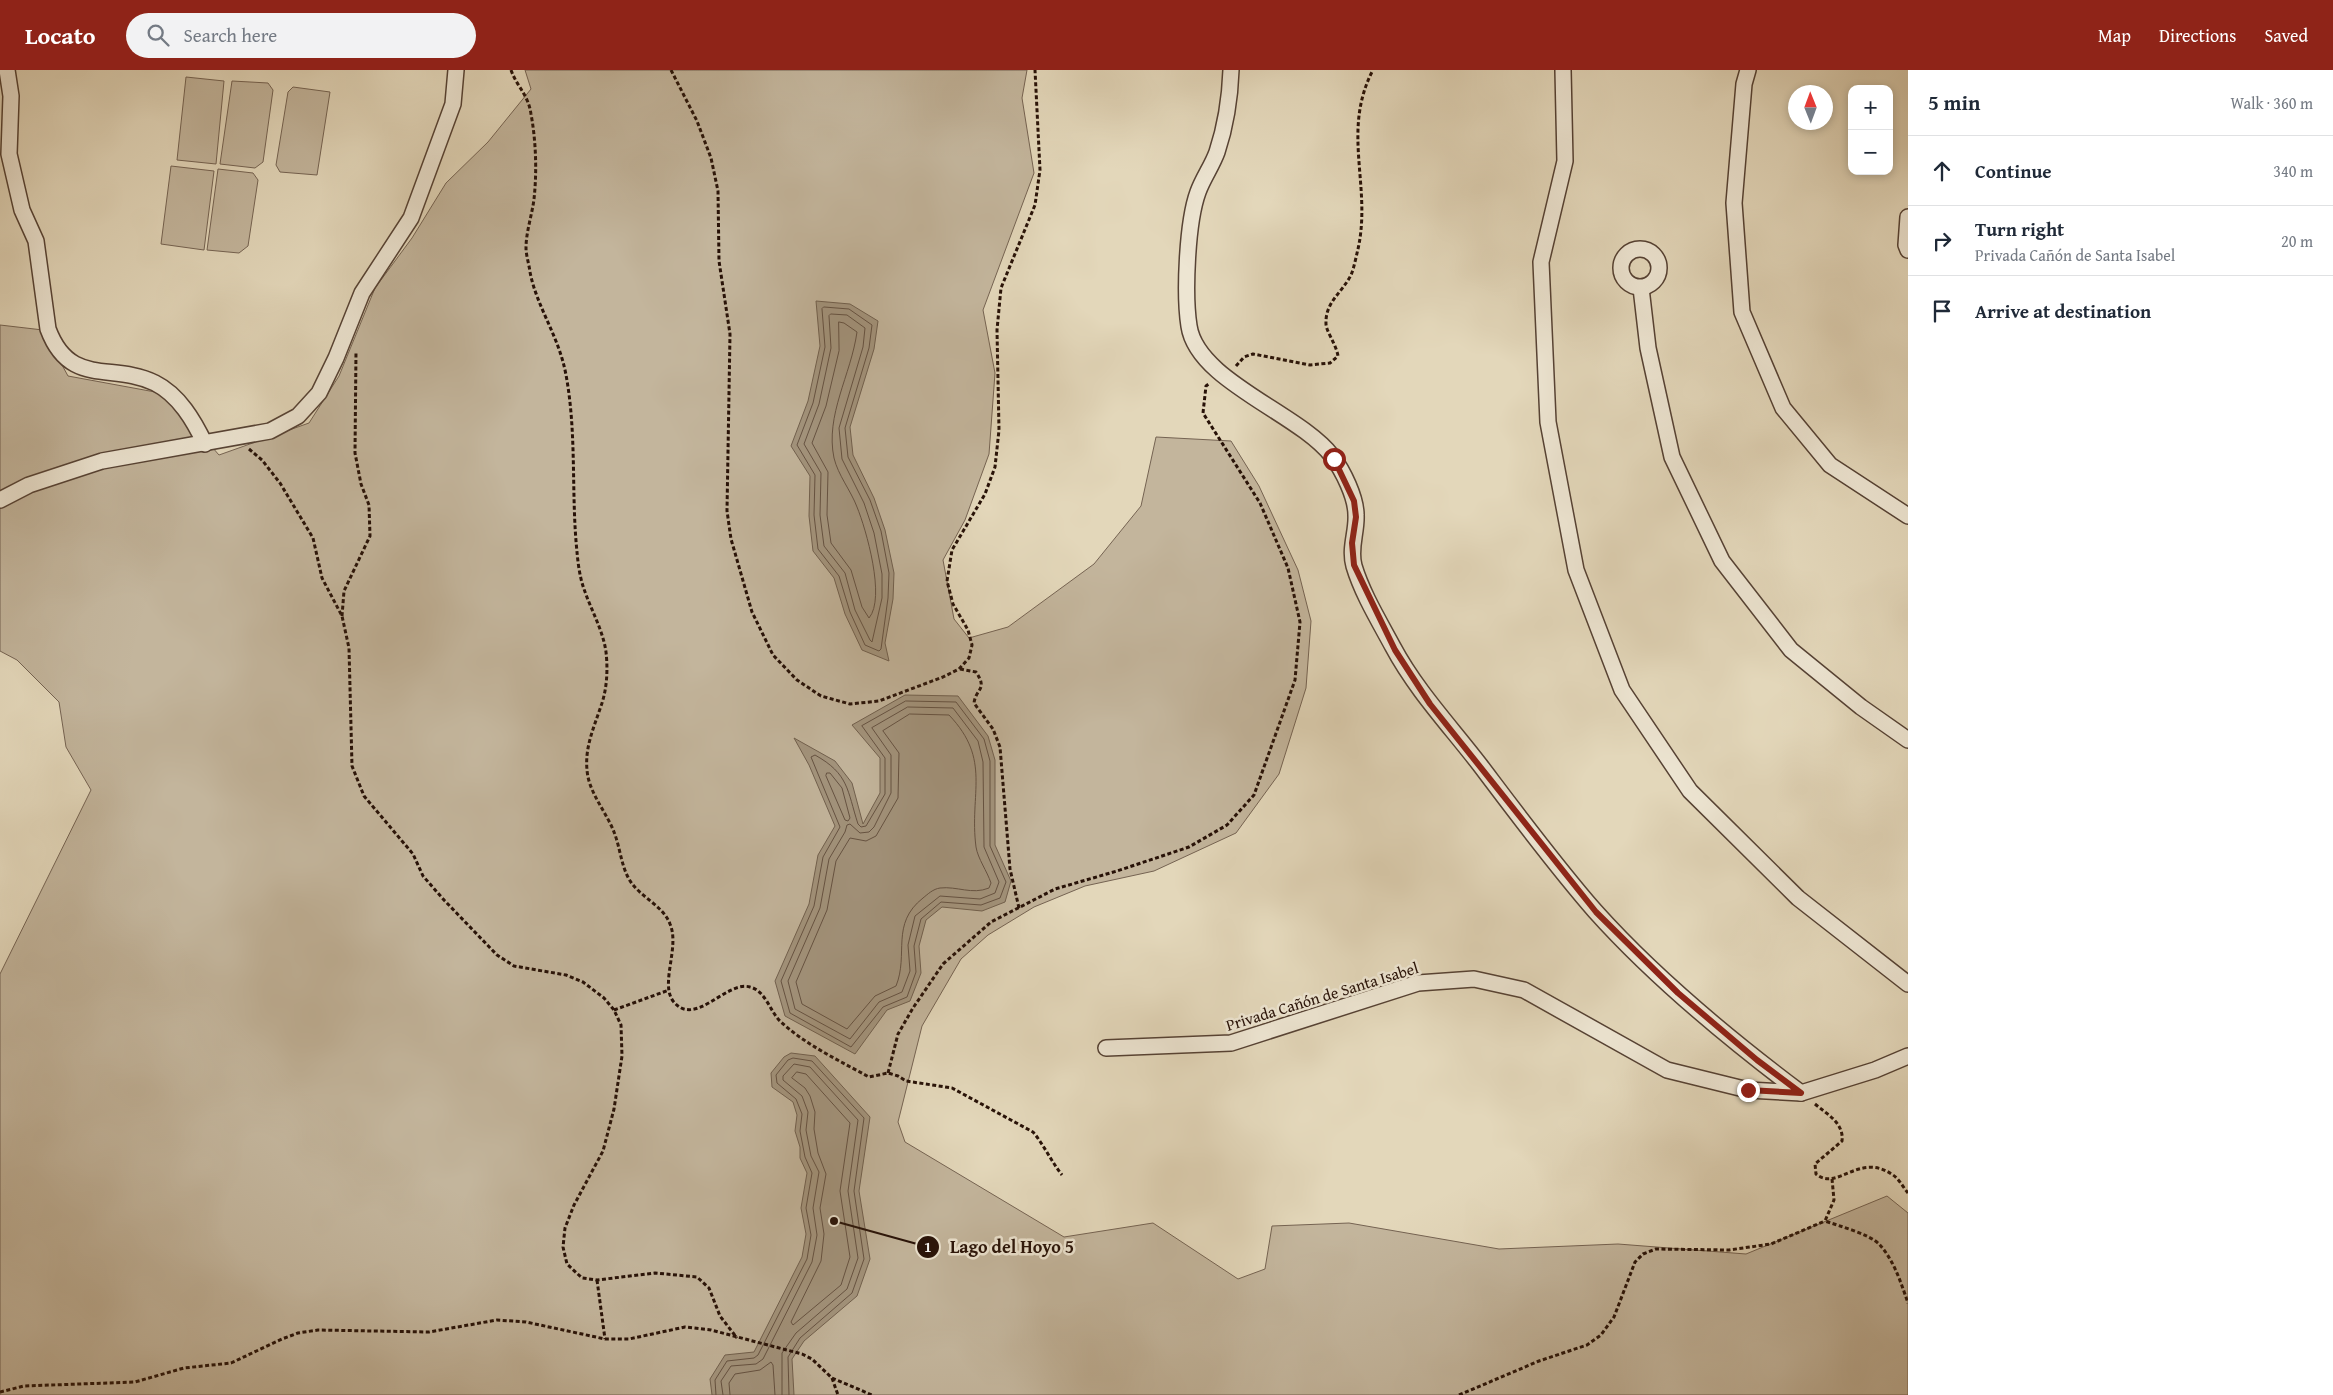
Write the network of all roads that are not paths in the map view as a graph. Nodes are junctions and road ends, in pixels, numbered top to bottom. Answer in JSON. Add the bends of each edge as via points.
{"nodes":[{"id":1,"x":7,"y":70,"type":"edge"},
{"id":2,"x":456,"y":70,"type":"edge"},
{"id":3,"x":1232,"y":70,"type":"edge"},
{"id":4,"x":1563,"y":70,"type":"edge"},
{"id":5,"x":1748,"y":70,"type":"edge"},
{"id":6,"x":1908,"y":217,"type":"edge"},
{"id":7,"x":1908,"y":250,"type":"edge"},
{"id":8,"x":1641,"y":288,"type":"dead end"},
{"id":9,"x":205,"y":444,"type":"junction"},
{"id":10,"x":0,"y":500,"type":"edge"},
{"id":11,"x":1908,"y":516,"type":"edge"},
{"id":12,"x":1908,"y":740,"type":"edge"},
{"id":13,"x":1908,"y":984,"type":"edge"},
{"id":14,"x":1106,"y":1048,"type":"dead end"},
{"id":15,"x":1908,"y":1056,"type":"edge"},
{"id":16,"x":1801,"y":1093,"type":"junction"}],
"edges":[{"from":1,"to":9,"type":"street","via":[[11,96],[10,154],[22,210],[36,241],[48,329],[61,355],[80,366],[155,383],[190,415]]},
{"from":2,"to":9,"type":"street","via":[[453,104],[412,218],[362,294],[319,393],[298,416],[270,431]]},
{"from":3,"to":16,"type":"street","via":[[1227,115],[1217,152],[1198,192],[1190,223],[1189,328],[1199,351],[1223,375],[1321,444],[1334,459],[1354,501],[1354,565],[1391,642],[1430,704],[1596,912],[1678,993]]},
{"from":4,"to":13,"type":"street","via":[[1565,161],[1541,262],[1548,422],[1576,570],[1622,690],[1690,791],[1798,898]]},
{"from":5,"to":11,"type":"street","via":[[1744,84],[1734,203],[1742,312],[1783,408],[1830,466]]},
{"from":6,"to":7,"type":"street"},
{"from":8,"to":12,"type":"street","via":[[1648,348],[1672,457],[1722,561],[1791,650]]},
{"from":9,"to":10,"type":"street","via":[[102,461],[29,484]]},
{"from":14,"to":16,"type":"street","name":"Privada Cañón de Santa Isabel","via":[[1231,1043],[1418,982],[1474,979],[1524,990],[1667,1070],[1748,1090]]},
{"from":15,"to":16,"type":"street","name":"Privada Cañón de Santa Isabel"}]}
